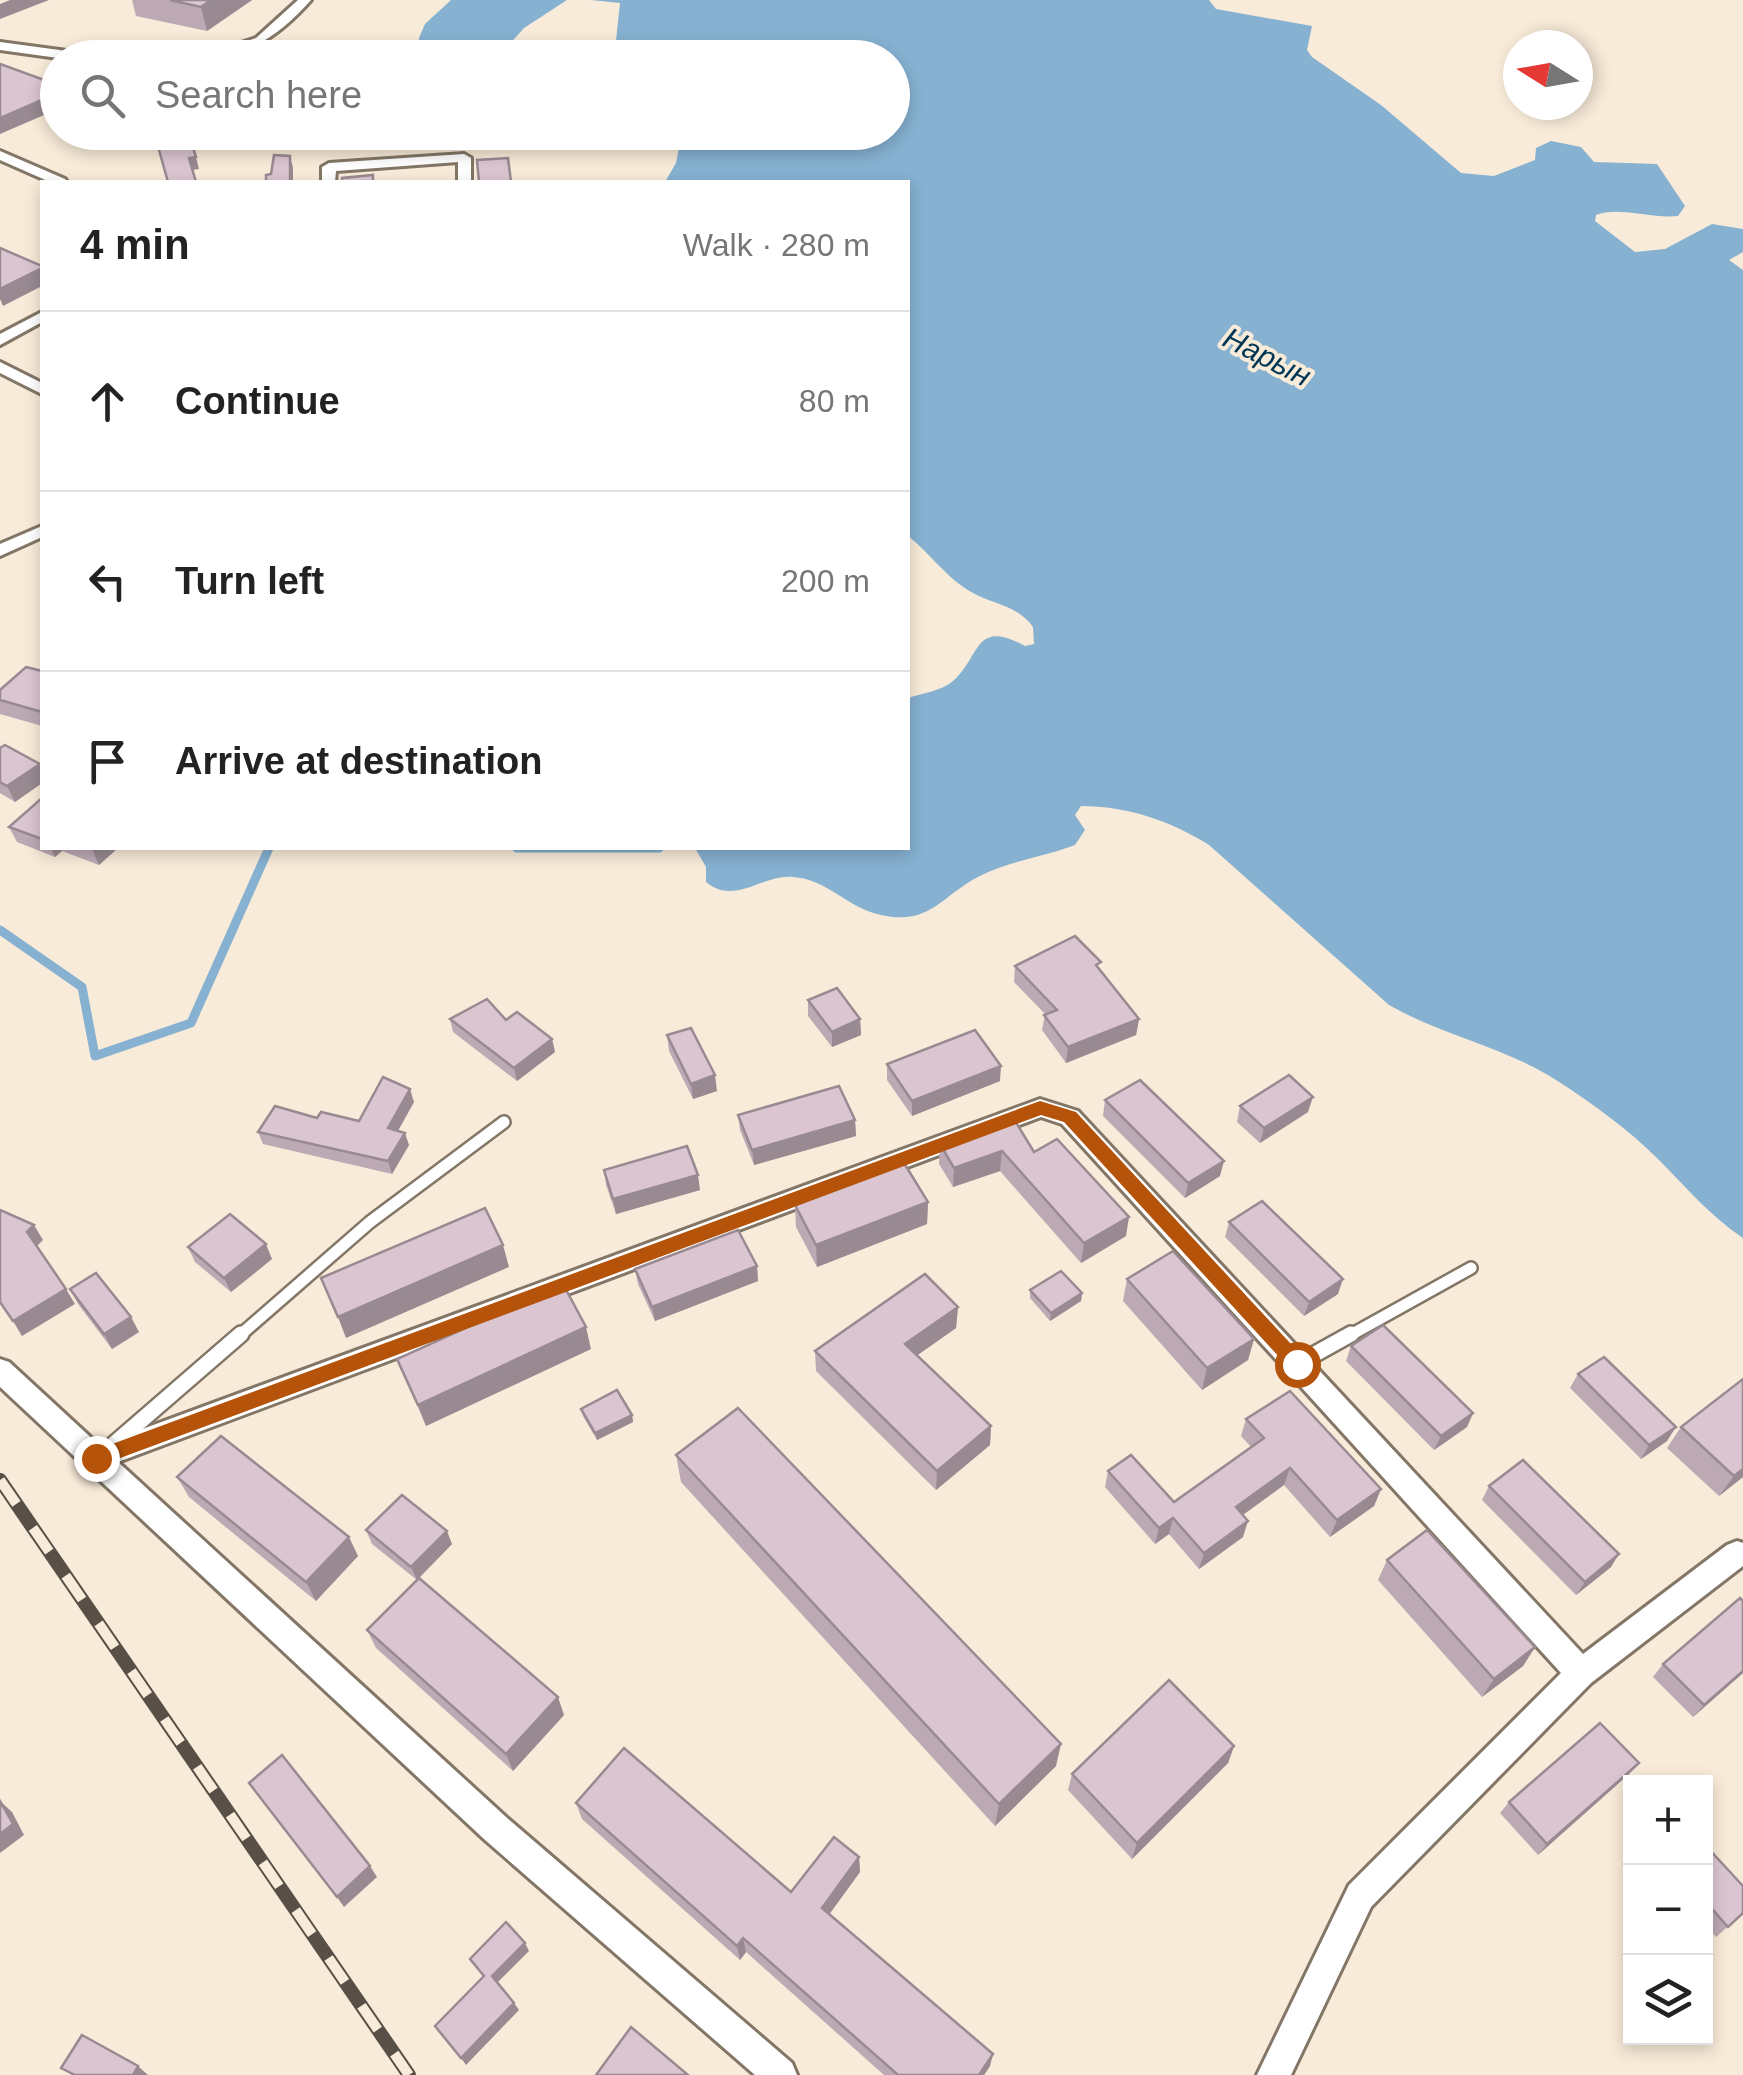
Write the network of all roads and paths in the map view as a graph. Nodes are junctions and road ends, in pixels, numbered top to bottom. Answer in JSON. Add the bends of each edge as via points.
{"nodes":[{"id":1,"x":305,"y":0,"type":"edge"},
{"id":2,"x":262,"y":40,"type":"edge"},
{"id":3,"x":3,"y":48,"type":"edge"},
{"id":4,"x":40,"y":52,"type":"edge"},
{"id":5,"x":0,"y":155,"type":"edge"},
{"id":6,"x":56,"y":180,"type":"edge"},
{"id":7,"x":328,"y":180,"type":"edge"},
{"id":8,"x":465,"y":180,"type":"edge"},
{"id":9,"x":40,"y":317,"type":"edge"},
{"id":10,"x":0,"y":340,"type":"edge"},
{"id":11,"x":0,"y":367,"type":"edge"},
{"id":12,"x":40,"y":388,"type":"edge"},
{"id":13,"x":40,"y":532,"type":"edge"},
{"id":14,"x":0,"y":551,"type":"edge"},
{"id":15,"x":504,"y":1122,"type":"dead end"},
{"id":16,"x":1470,"y":1268,"type":"dead end"},
{"id":17,"x":1297,"y":1364,"type":"junction"},
{"id":18,"x":0,"y":1370,"type":"edge"},
{"id":19,"x":96,"y":1458,"type":"junction"},
{"id":20,"x":1737,"y":1554,"type":"dead end"},
{"id":21,"x":1581,"y":1673,"type":"junction"},
{"id":22,"x":780,"y":2075,"type":"edge"},
{"id":23,"x":1274,"y":2075,"type":"edge"}],
"edges":[{"from":1,"to":2,"type":"street"},
{"from":3,"to":4,"type":"street"},
{"from":5,"to":6,"type":"street"},
{"from":7,"to":8,"type":"street","via":[[330,166],[464,158]]},
{"from":9,"to":10,"type":"street"},
{"from":11,"to":12,"type":"street"},
{"from":13,"to":14,"type":"street"},
{"from":15,"to":19,"type":"lane","via":[[370,1222]]},
{"from":16,"to":17,"type":"lane"},
{"from":17,"to":19,"type":"street","via":[[1070,1117],[1040,1108]]},
{"from":17,"to":21,"type":"street"},
{"from":18,"to":19,"type":"street"},
{"from":19,"to":22,"type":"street","via":[[495,1828]]},
{"from":20,"to":21,"type":"street"},
{"from":21,"to":23,"type":"street","via":[[1360,1896]]}]}
